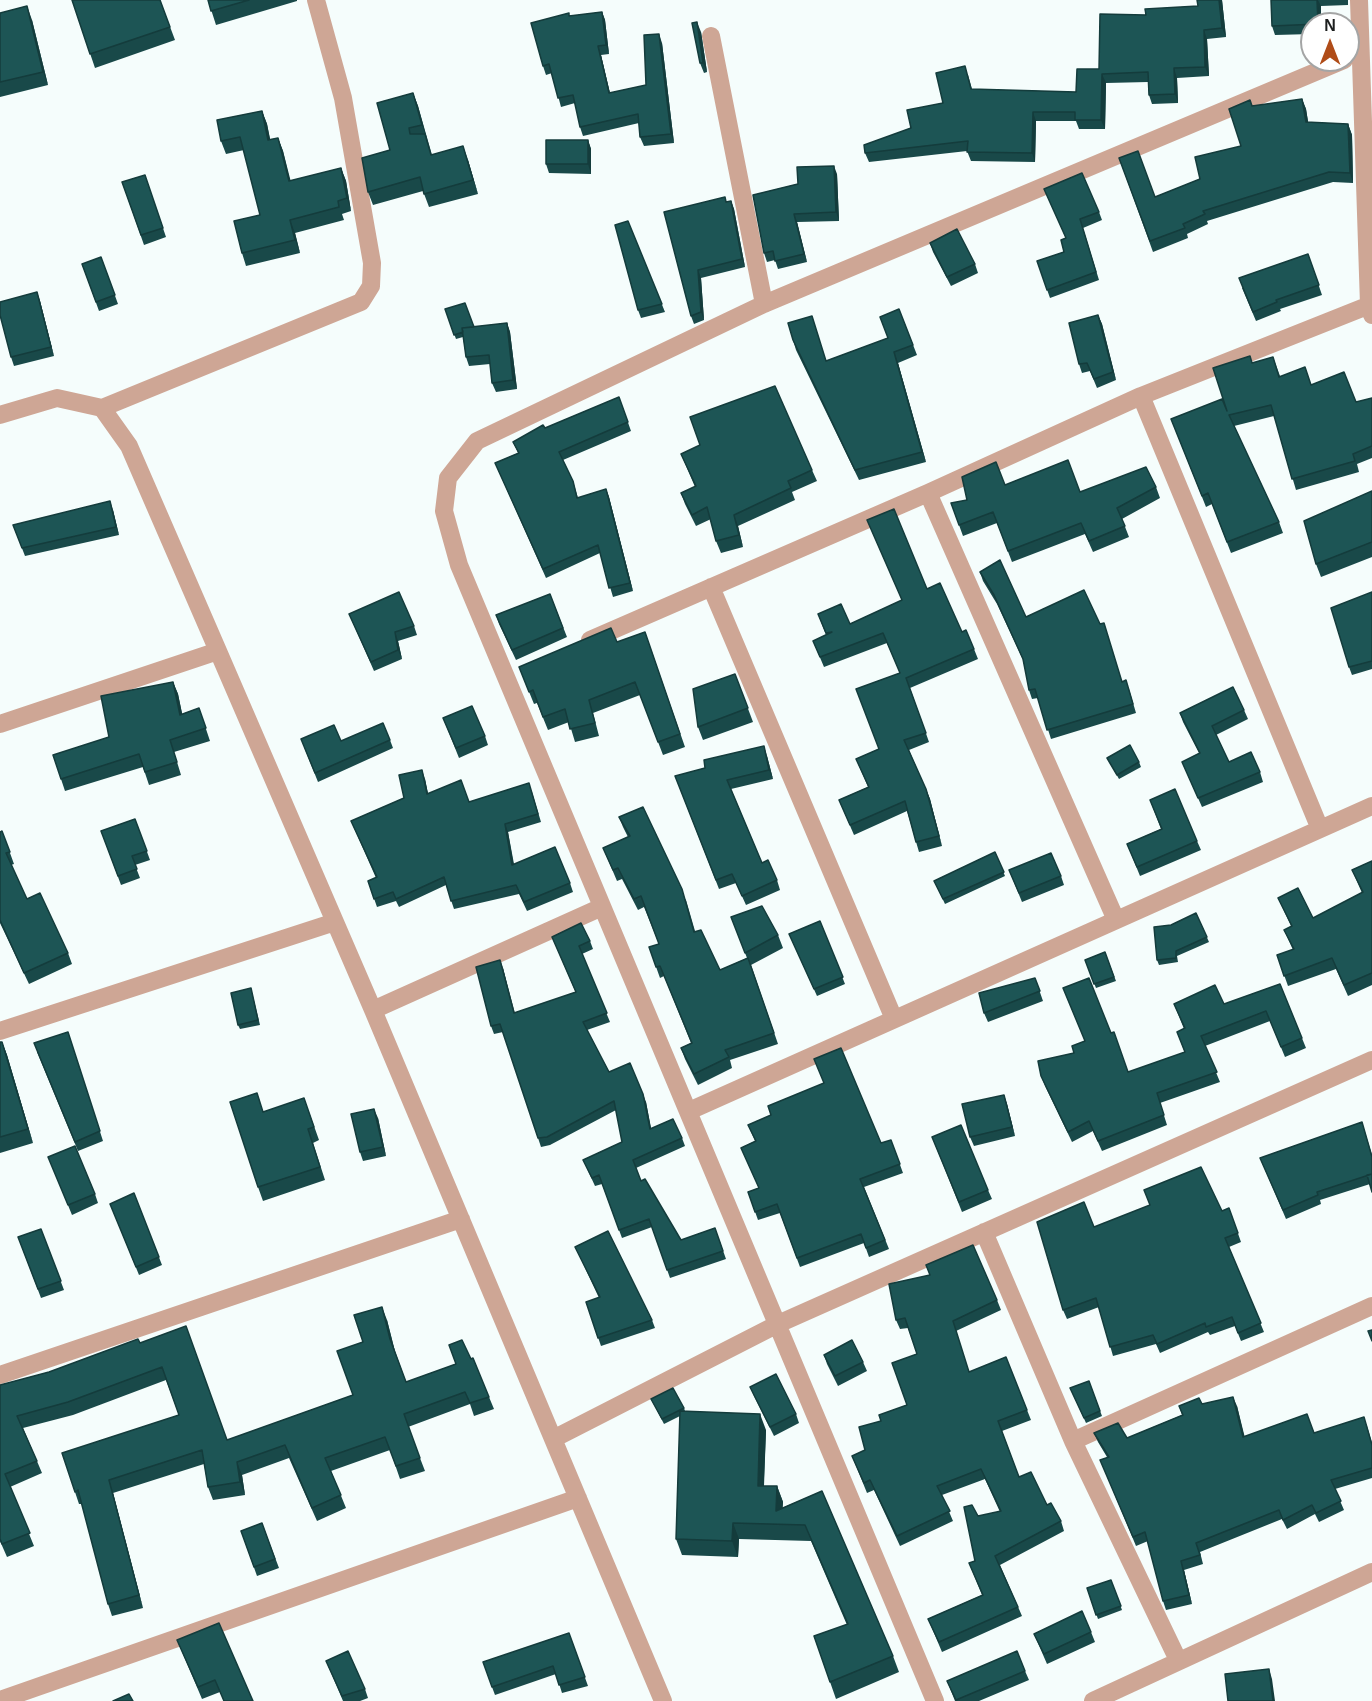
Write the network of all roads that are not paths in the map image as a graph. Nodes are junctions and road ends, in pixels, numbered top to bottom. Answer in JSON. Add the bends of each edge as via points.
{"nodes":[{"id":1,"x":316,"y":0,"type":"edge"},
{"id":2,"x":711,"y":36,"type":"dead end"},
{"id":3,"x":1315,"y":72,"type":"edge"},
{"id":4,"x":1352,"y":72,"type":"edge"},
{"id":5,"x":764,"y":304,"type":"junction"},
{"id":6,"x":1371,"y":308,"type":"edge"},
{"id":7,"x":1141,"y":396,"type":"junction"},
{"id":8,"x":102,"y":408,"type":"junction"},
{"id":9,"x":0,"y":415,"type":"edge"},
{"id":10,"x":928,"y":493,"type":"junction"},
{"id":11,"x":711,"y":587,"type":"junction"},
{"id":12,"x":571,"y":648,"type":"edge"},
{"id":13,"x":218,"y":651,"type":"junction"},
{"id":14,"x":527,"y":667,"type":"edge"},
{"id":15,"x":506,"y":676,"type":"junction"},
{"id":16,"x":0,"y":724,"type":"edge"},
{"id":17,"x":1372,"y":806,"type":"edge"},
{"id":18,"x":1320,"y":829,"type":"junction"},
{"id":19,"x":602,"y":907,"type":"junction"},
{"id":20,"x":1116,"y":920,"type":"junction"},
{"id":21,"x":335,"y":922,"type":"junction"},
{"id":22,"x":373,"y":1010,"type":"junction"},
{"id":23,"x":894,"y":1019,"type":"junction"},
{"id":24,"x":0,"y":1031,"type":"edge"},
{"id":25,"x":1372,"y":1060,"type":"edge"},
{"id":26,"x":689,"y":1111,"type":"junction"},
{"id":27,"x":461,"y":1219,"type":"junction"},
{"id":28,"x":984,"y":1232,"type":"junction"},
{"id":29,"x":1372,"y":1306,"type":"edge"},
{"id":30,"x":777,"y":1324,"type":"junction"},
{"id":31,"x":0,"y":1375,"type":"edge"},
{"id":32,"x":553,"y":1439,"type":"junction"},
{"id":33,"x":1074,"y":1441,"type":"junction"},
{"id":34,"x":578,"y":1498,"type":"junction"},
{"id":35,"x":1372,"y":1572,"type":"edge"},
{"id":36,"x":1178,"y":1660,"type":"junction"},
{"id":37,"x":0,"y":1700,"type":"edge"},
{"id":38,"x":663,"y":1701,"type":"edge"},
{"id":39,"x":935,"y":1701,"type":"edge"},
{"id":40,"x":1093,"y":1701,"type":"edge"}],
"edges":[{"from":1,"to":8,"type":"street","via":[[343,98],[372,263],[371,286],[361,302]]},
{"from":2,"to":5,"type":"street"},
{"from":3,"to":5,"type":"street"},
{"from":4,"to":6,"type":"street"},
{"from":5,"to":15,"type":"street","via":[[477,441],[448,478],[444,511],[459,565]]},
{"from":6,"to":7,"type":"street"},
{"from":7,"to":10,"type":"street"},
{"from":7,"to":18,"type":"street"},
{"from":8,"to":9,"type":"street","via":[[57,398]]},
{"from":8,"to":13,"type":"street","via":[[129,446]]},
{"from":10,"to":11,"type":"street"},
{"from":10,"to":20,"type":"street"},
{"from":11,"to":12,"type":"street"},
{"from":11,"to":23,"type":"street"},
{"from":13,"to":16,"type":"street"},
{"from":13,"to":21,"type":"street"},
{"from":14,"to":15,"type":"street"},
{"from":15,"to":19,"type":"street"},
{"from":17,"to":18,"type":"street"},
{"from":18,"to":20,"type":"street"},
{"from":19,"to":22,"type":"street"},
{"from":19,"to":26,"type":"street"},
{"from":20,"to":23,"type":"street"},
{"from":21,"to":22,"type":"street"},
{"from":21,"to":24,"type":"street"},
{"from":22,"to":27,"type":"street"},
{"from":23,"to":26,"type":"street"},
{"from":25,"to":28,"type":"street"},
{"from":26,"to":30,"type":"street"},
{"from":27,"to":31,"type":"street"},
{"from":27,"to":32,"type":"street"},
{"from":28,"to":30,"type":"street"},
{"from":28,"to":33,"type":"street"},
{"from":29,"to":33,"type":"street"},
{"from":30,"to":32,"type":"street"},
{"from":30,"to":39,"type":"street"},
{"from":32,"to":34,"type":"street"},
{"from":33,"to":36,"type":"street"},
{"from":34,"to":37,"type":"street"},
{"from":34,"to":38,"type":"street"},
{"from":35,"to":36,"type":"street"},
{"from":36,"to":40,"type":"street"}]}
